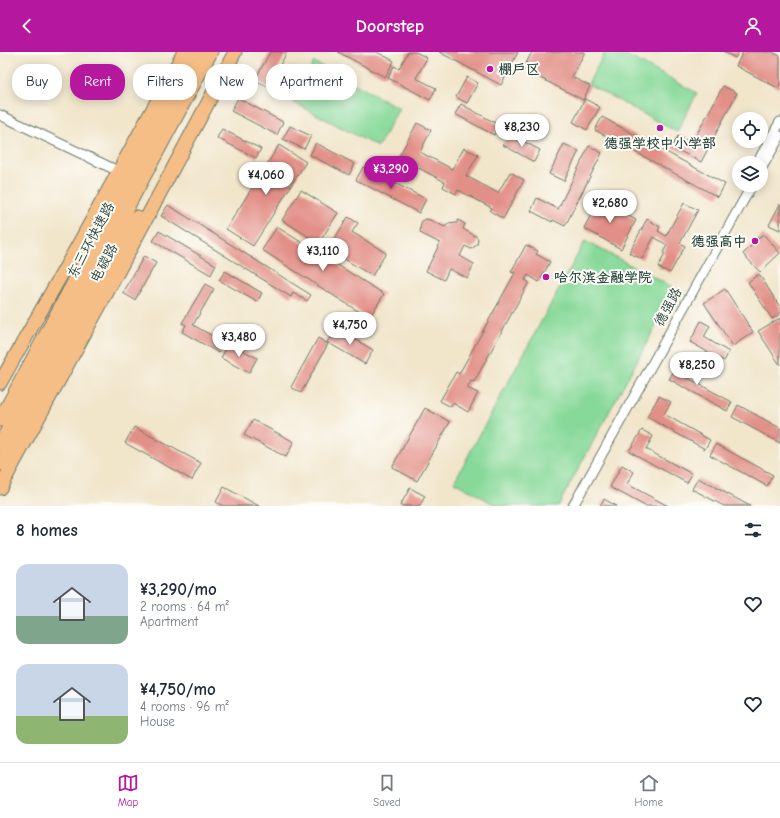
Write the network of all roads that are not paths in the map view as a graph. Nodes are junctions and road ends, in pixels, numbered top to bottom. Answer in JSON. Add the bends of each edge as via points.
{"nodes":[{"id":1,"x":184,"y":52,"type":"edge"},
{"id":2,"x":189,"y":52,"type":"edge"},
{"id":3,"x":197,"y":52,"type":"edge"},
{"id":4,"x":211,"y":52,"type":"edge"},
{"id":5,"x":227,"y":52,"type":"edge"},
{"id":6,"x":235,"y":52,"type":"edge"},
{"id":7,"x":0,"y":115,"type":"edge"},
{"id":8,"x":780,"y":122,"type":"edge"},
{"id":9,"x":780,"y":136,"type":"edge"},
{"id":10,"x":761,"y":156,"type":"edge"},
{"id":11,"x":768,"y":157,"type":"edge"},
{"id":12,"x":118,"y":171,"type":"junction"},
{"id":13,"x":741,"y":192,"type":"edge"},
{"id":14,"x":748,"y":192,"type":"edge"},
{"id":15,"x":0,"y":382,"type":"edge"},
{"id":16,"x":0,"y":402,"type":"edge"},
{"id":17,"x":0,"y":420,"type":"edge"},
{"id":18,"x":0,"y":444,"type":"edge"},
{"id":19,"x":0,"y":464,"type":"edge"},
{"id":20,"x":0,"y":488,"type":"edge"},
{"id":21,"x":568,"y":506,"type":"edge"},
{"id":22,"x":573,"y":506,"type":"edge"}],
"edges":[{"from":1,"to":12,"type":"highway"},
{"from":2,"to":16,"type":"highway"},
{"from":3,"to":17,"type":"highway","name":"东三环快速路"},
{"from":4,"to":18,"type":"highway","name":"东三环快速路"},
{"from":5,"to":19,"type":"highway"},
{"from":6,"to":20,"type":"highway","name":"电碳路"},
{"from":7,"to":12,"type":"street"},
{"from":8,"to":10,"type":"street"},
{"from":9,"to":11,"type":"street"},
{"from":12,"to":15,"type":"highway"},
{"from":13,"to":21,"type":"street","name":"德强路"},
{"from":14,"to":22,"type":"street","name":"德强路"}]}
